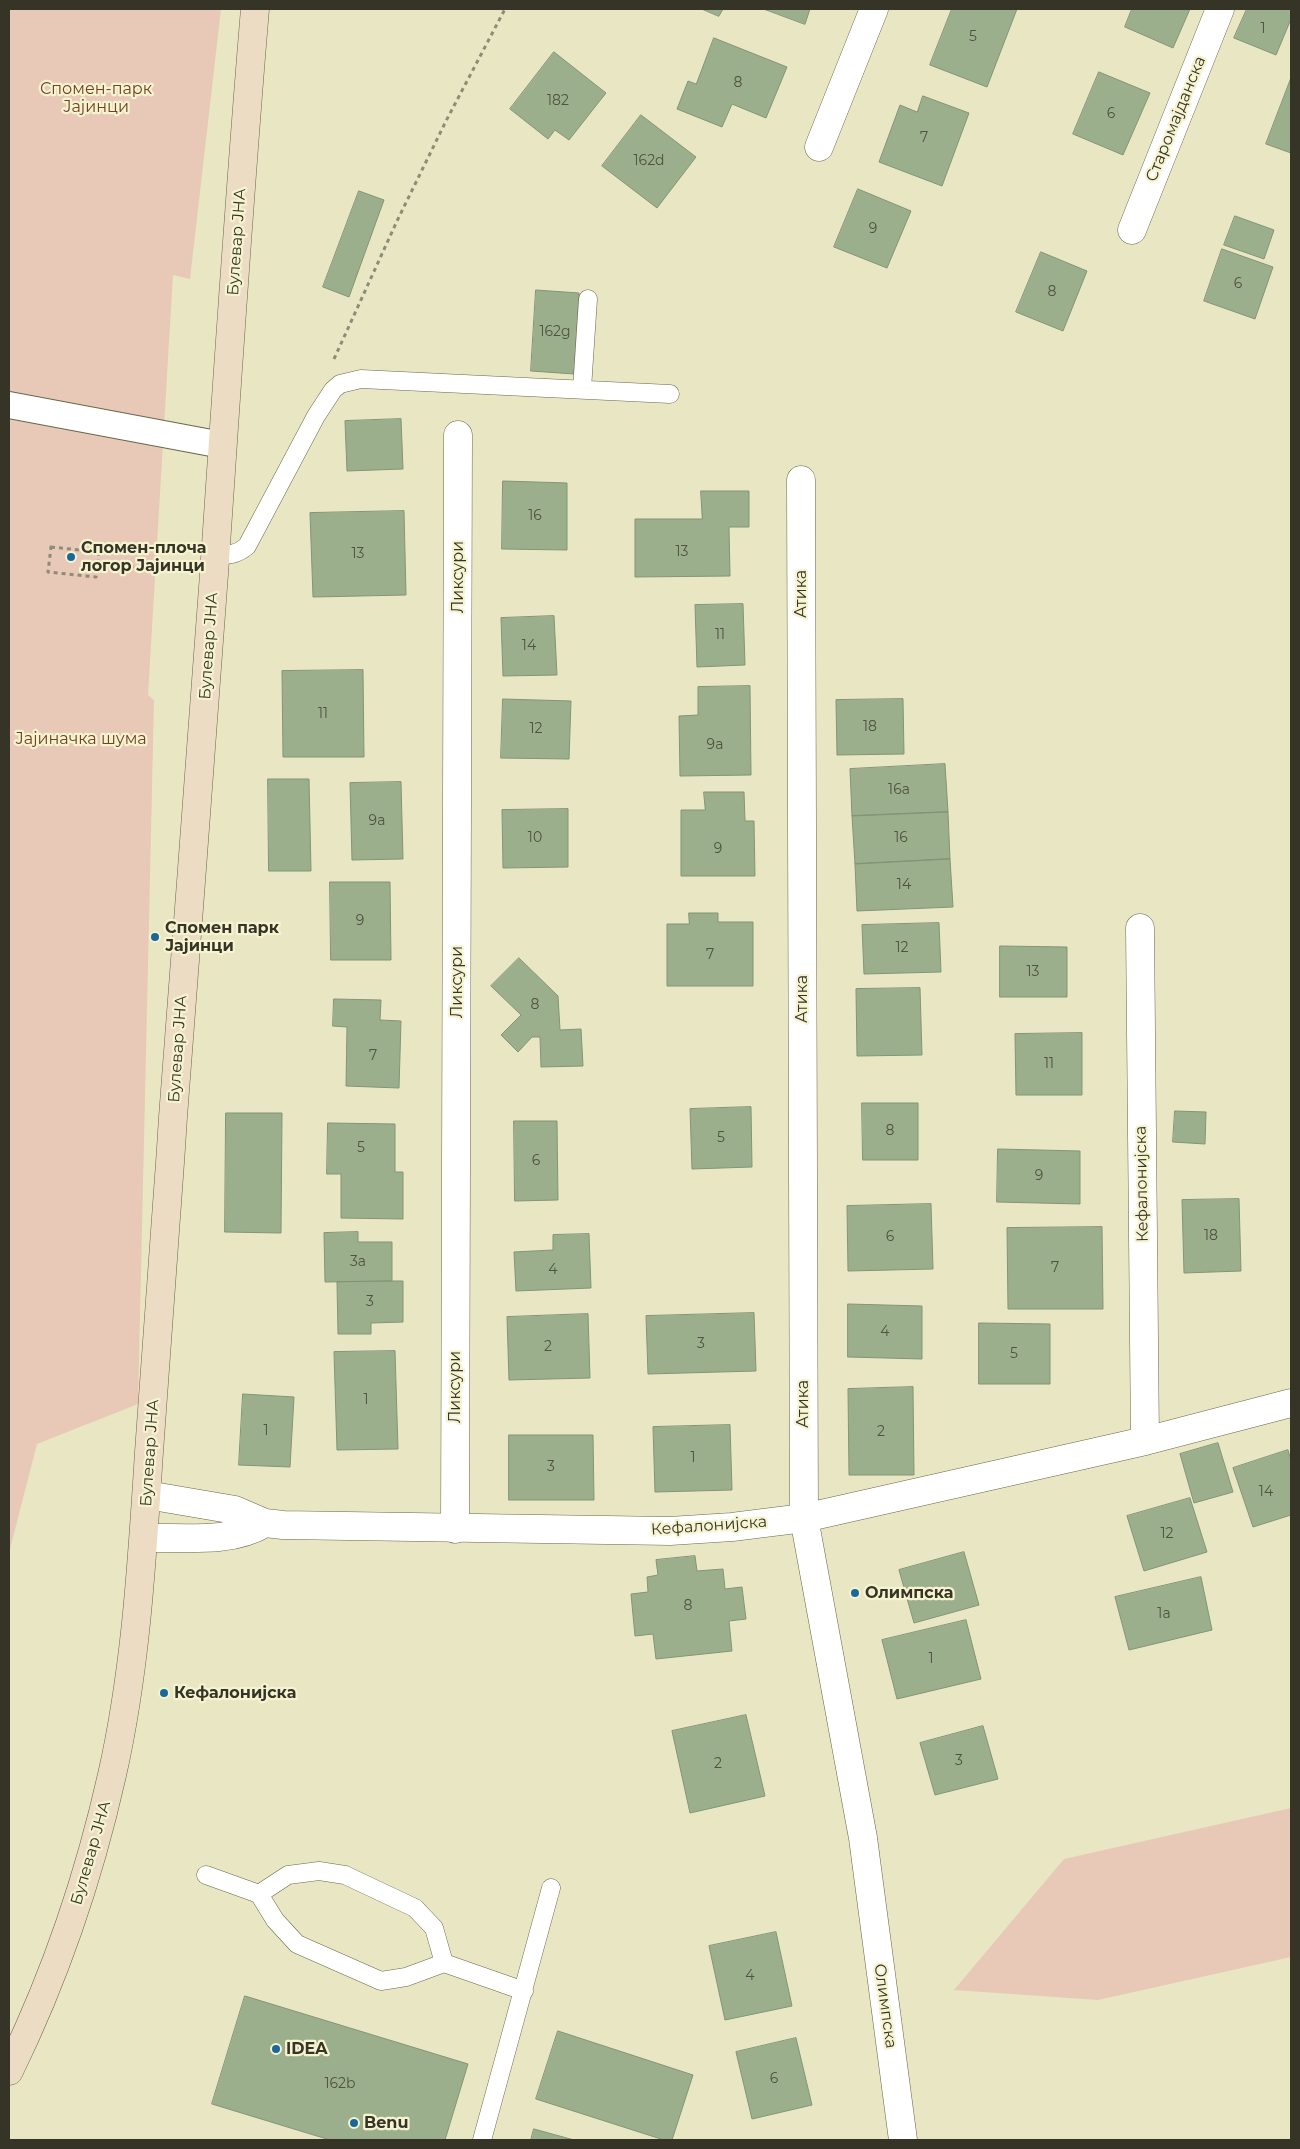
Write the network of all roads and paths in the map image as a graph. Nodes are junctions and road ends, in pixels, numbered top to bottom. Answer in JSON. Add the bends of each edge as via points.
{"nodes":[{"id":1,"x":255,"y":9,"type":"edge"},
{"id":2,"x":505,"y":9,"type":"edge"},
{"id":3,"x":874,"y":9,"type":"edge"},
{"id":4,"x":1220,"y":9,"type":"edge"},
{"id":5,"x":819,"y":147,"type":"dead end"},
{"id":6,"x":1132,"y":230,"type":"dead end"},
{"id":7,"x":588,"y":299,"type":"dead end"},
{"id":8,"x":582,"y":389,"type":"junction"},
{"id":9,"x":670,"y":394,"type":"dead end"},
{"id":10,"x":328,"y":397,"type":"junction"},
{"id":11,"x":9,"y":404,"type":"edge"},
{"id":12,"x":458,"y":435,"type":"dead end"},
{"id":13,"x":222,"y":444,"type":"junction"},
{"id":14,"x":801,"y":480,"type":"dead end"},
{"id":15,"x":98,"y":563,"type":"junction"},
{"id":16,"x":215,"y":566,"type":"junction"},
{"id":17,"x":1140,"y":928,"type":"dead end"},
{"id":18,"x":1291,"y":1403,"type":"edge"},
{"id":19,"x":1145,"y":1441,"type":"junction"},
{"id":20,"x":147,"y":1495,"type":"junction"},
{"id":21,"x":804,"y":1518,"type":"junction"},
{"id":22,"x":265,"y":1523,"type":"junction"},
{"id":23,"x":455,"y":1528,"type":"junction"},
{"id":24,"x":144,"y":1538,"type":"junction"},
{"id":25,"x":206,"y":1875,"type":"dead end"},
{"id":26,"x":551,"y":1888,"type":"dead end"},
{"id":27,"x":259,"y":1894,"type":"junction"},
{"id":28,"x":444,"y":1963,"type":"junction"},
{"id":29,"x":524,"y":1991,"type":"junction"},
{"id":30,"x":9,"y":2071,"type":"edge"},
{"id":31,"x":482,"y":2140,"type":"edge"},
{"id":32,"x":903,"y":2140,"type":"edge"}],
"edges":[{"from":1,"to":13,"type":"main road","name":"Булевар ЈНА"},
{"from":2,"to":10,"type":"path","via":[[397,220],[322,385]]},
{"from":3,"to":5,"type":"street"},
{"from":4,"to":6,"type":"street","name":"Старомајданска"},
{"from":7,"to":8,"type":"lane"},
{"from":8,"to":9,"type":"lane"},
{"from":8,"to":10,"type":"lane","via":[[361,379],[340,384]]},
{"from":10,"to":16,"type":"lane","via":[[247,546]]},
{"from":11,"to":13,"type":"street"},
{"from":12,"to":23,"type":"street","name":"Ликсури"},
{"from":13,"to":16,"type":"main road","name":"Булевар ЈНА"},
{"from":14,"to":21,"type":"street","name":"Атика"},
{"from":15,"to":15,"type":"path","via":[[99,552],[51,547],[48,572],[96,577]]},
{"from":15,"to":16,"type":"path"},
{"from":16,"to":20,"type":"main road","name":"Булевар ЈНА"},
{"from":17,"to":19,"type":"street","name":"Кефалонијска"},
{"from":18,"to":19,"type":"street","name":"Кефалонијска"},
{"from":19,"to":21,"type":"street","name":"Кефалонијска"},
{"from":20,"to":22,"type":"street","name":"Кефалонијска","via":[[235,1510]]},
{"from":20,"to":24,"type":"main road","name":"Булевар ЈНА"},
{"from":21,"to":23,"type":"street","name":"Кефалонијска","via":[[670,1531]]},
{"from":21,"to":32,"type":"street","name":"Олимпска","via":[[863,1838]]},
{"from":22,"to":23,"type":"street","name":"Кефалонијска"},
{"from":22,"to":24,"type":"street","via":[[250,1532],[233,1536]]},
{"from":24,"to":30,"type":"main road","name":"Булевар ЈНА","via":[[123,1721],[94,1846],[77,1904],[40,2004]]},
{"from":25,"to":27,"type":"lane"},
{"from":26,"to":29,"type":"lane"},
{"from":27,"to":28,"type":"lane","via":[[275,1920],[297,1944],[381,1982]]},
{"from":27,"to":28,"type":"lane","via":[[288,1875],[319,1871],[345,1876],[415,1908],[434,1928]]},
{"from":28,"to":29,"type":"lane"},
{"from":29,"to":31,"type":"lane"}]}
